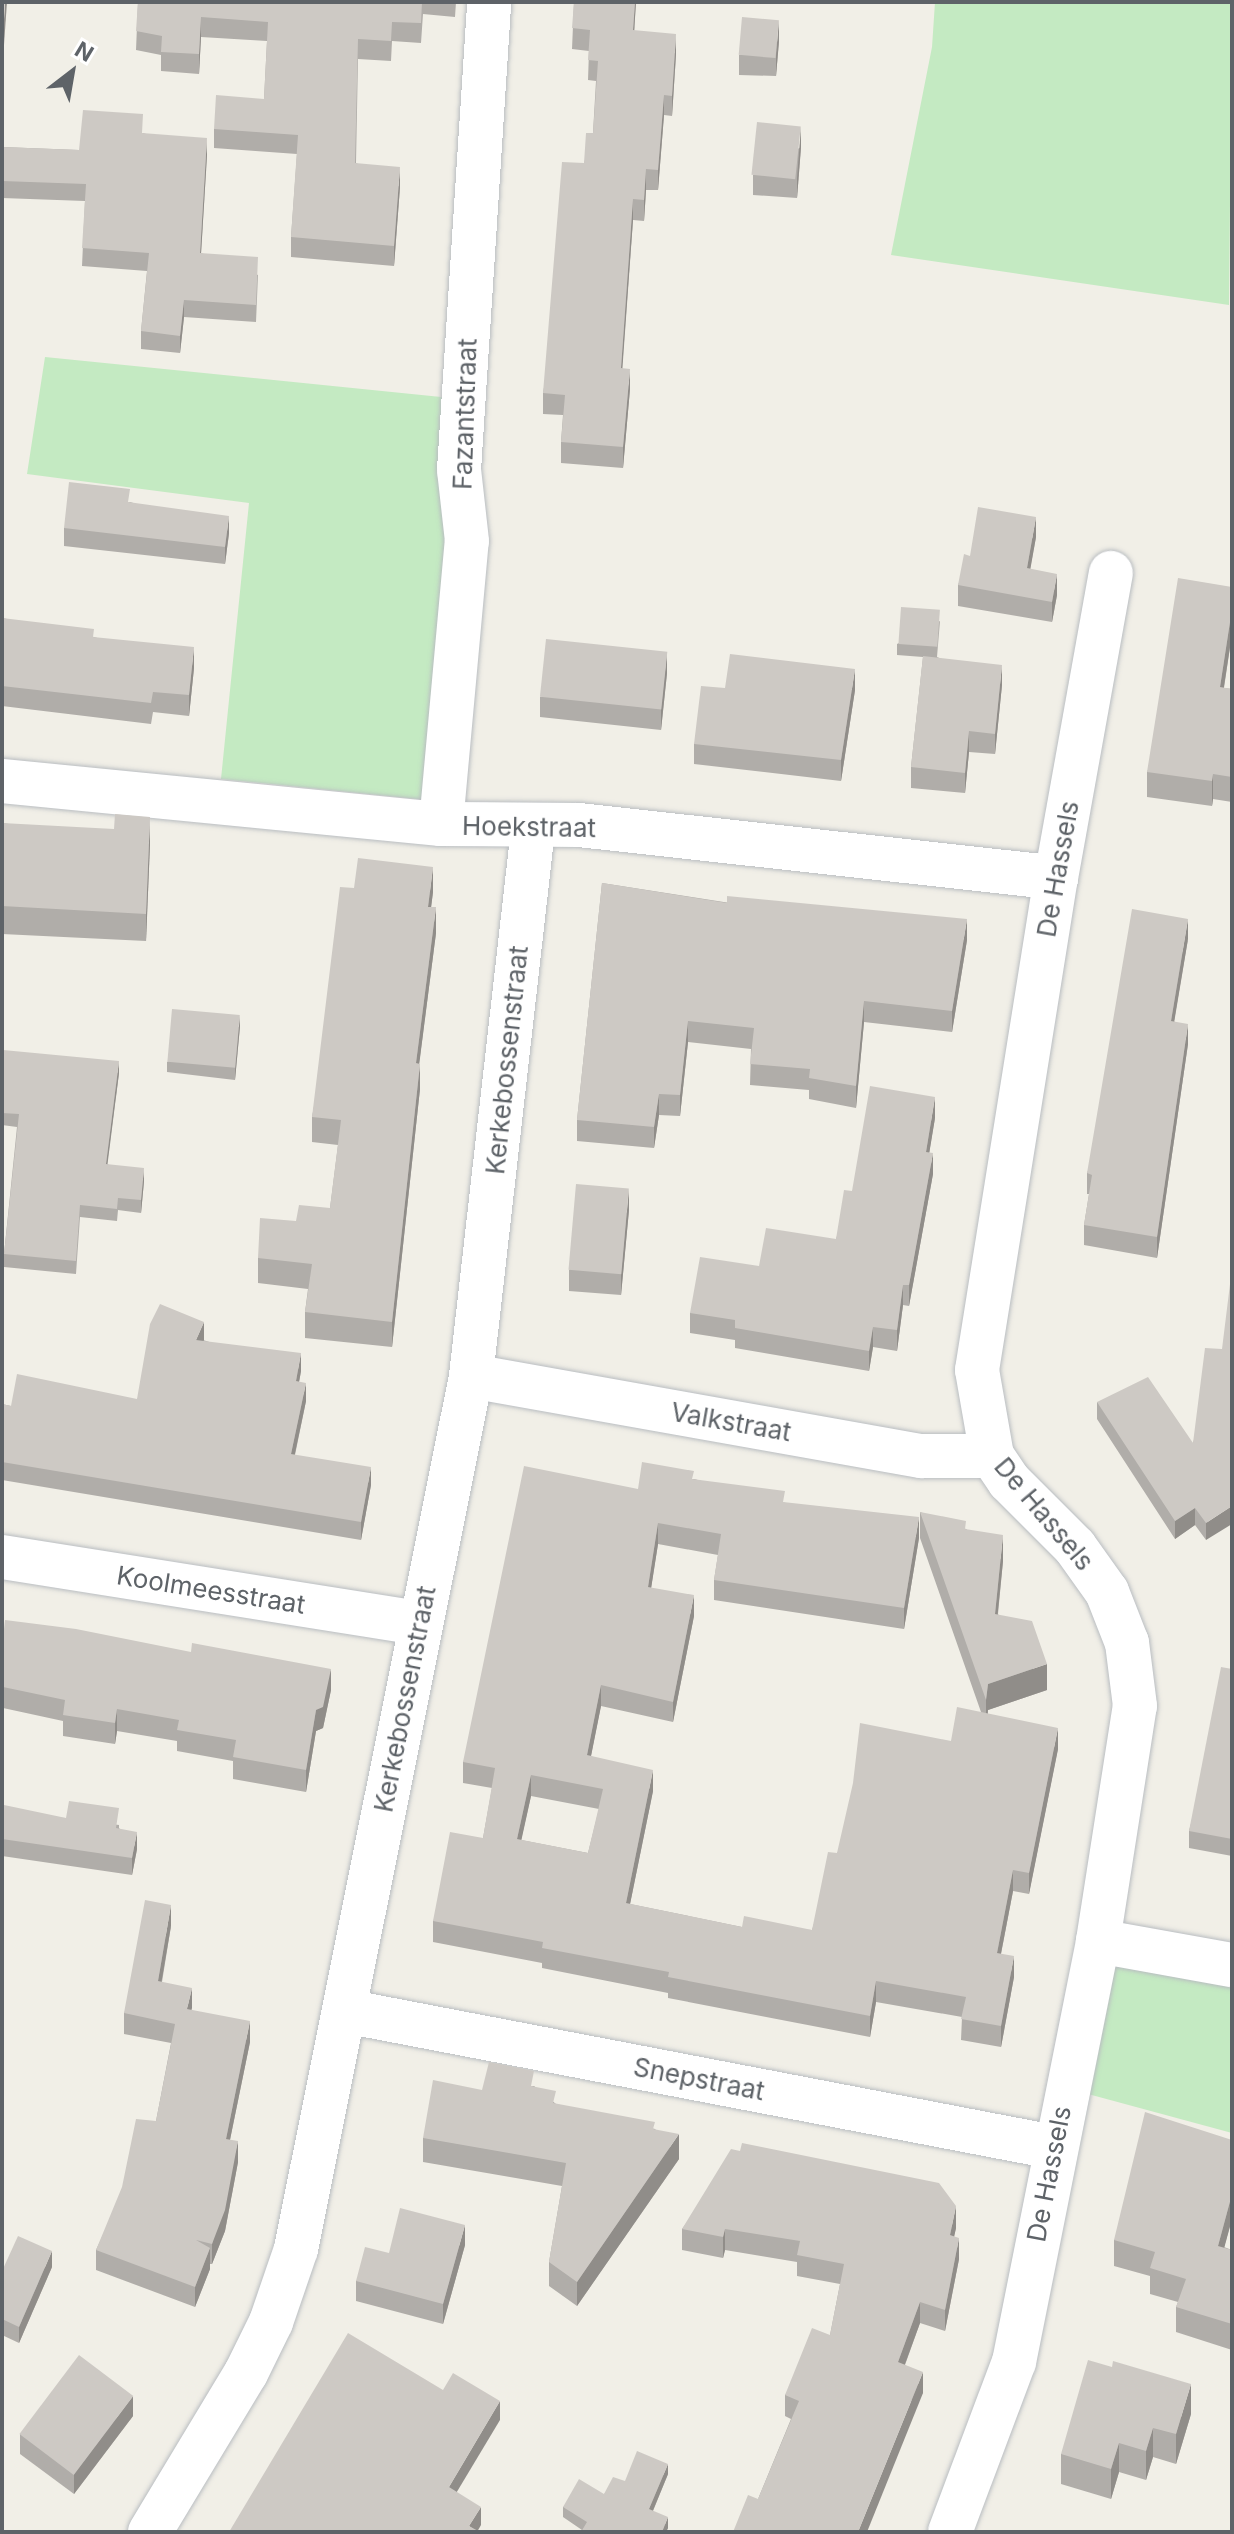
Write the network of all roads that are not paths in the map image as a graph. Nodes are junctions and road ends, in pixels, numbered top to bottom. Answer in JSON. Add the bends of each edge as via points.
{"nodes":[{"id":1,"x":489,"y":2,"type":"edge"},
{"id":2,"x":1111,"y":573,"type":"dead end"},
{"id":3,"x":2,"y":781,"type":"edge"},
{"id":4,"x":441,"y":824,"type":"junction"},
{"id":5,"x":533,"y":829,"type":"junction"},
{"id":6,"x":1056,"y":878,"type":"junction"},
{"id":7,"x":471,"y":1376,"type":"junction"},
{"id":8,"x":992,"y":1456,"type":"junction"},
{"id":9,"x":2,"y":1557,"type":"edge"},
{"id":10,"x":419,"y":1623,"type":"junction"},
{"id":11,"x":1098,"y":1941,"type":"junction"},
{"id":12,"x":1232,"y":1965,"type":"edge"},
{"id":13,"x":345,"y":2011,"type":"junction"},
{"id":14,"x":1053,"y":2147,"type":"junction"},
{"id":15,"x":150,"y":2532,"type":"edge"},
{"id":16,"x":950,"y":2532,"type":"edge"}],
"edges":[{"from":1,"to":4,"type":"street","name":"Fazantstraat","via":[[459,470],[467,541]]},
{"from":2,"to":6,"type":"street","name":"De Hassels"},
{"from":3,"to":4,"type":"street","name":"Hoekstraat"},
{"from":4,"to":5,"type":"street","name":"Hoekstraat"},
{"from":5,"to":6,"type":"street","name":"Hoekstraat","via":[[579,825]]},
{"from":5,"to":7,"type":"street","name":"Kerkebossenstraat"},
{"from":6,"to":8,"type":"street","name":"De Hassels","via":[[977,1370]]},
{"from":7,"to":8,"type":"street","name":"Valkstraat","via":[[921,1456]]},
{"from":7,"to":10,"type":"street","name":"Kerkebossenstraat"},
{"from":8,"to":11,"type":"street","name":"De Hassels","via":[[1009,1481],[1075,1547],[1107,1592],[1127,1643],[1135,1706]]},
{"from":9,"to":10,"type":"street","name":"Koolmeesstraat"},
{"from":10,"to":13,"type":"street","name":"Kerkebossenstraat"},
{"from":11,"to":12,"type":"street"},
{"from":11,"to":14,"type":"street","name":"De Hassels"},
{"from":13,"to":14,"type":"street","name":"Snepstraat"},
{"from":13,"to":15,"type":"street","name":"Kerkebossenstraat","via":[[296,2249],[271,2322]]},
{"from":14,"to":16,"type":"street","name":"De Hassels","via":[[1014,2362]]}]}
